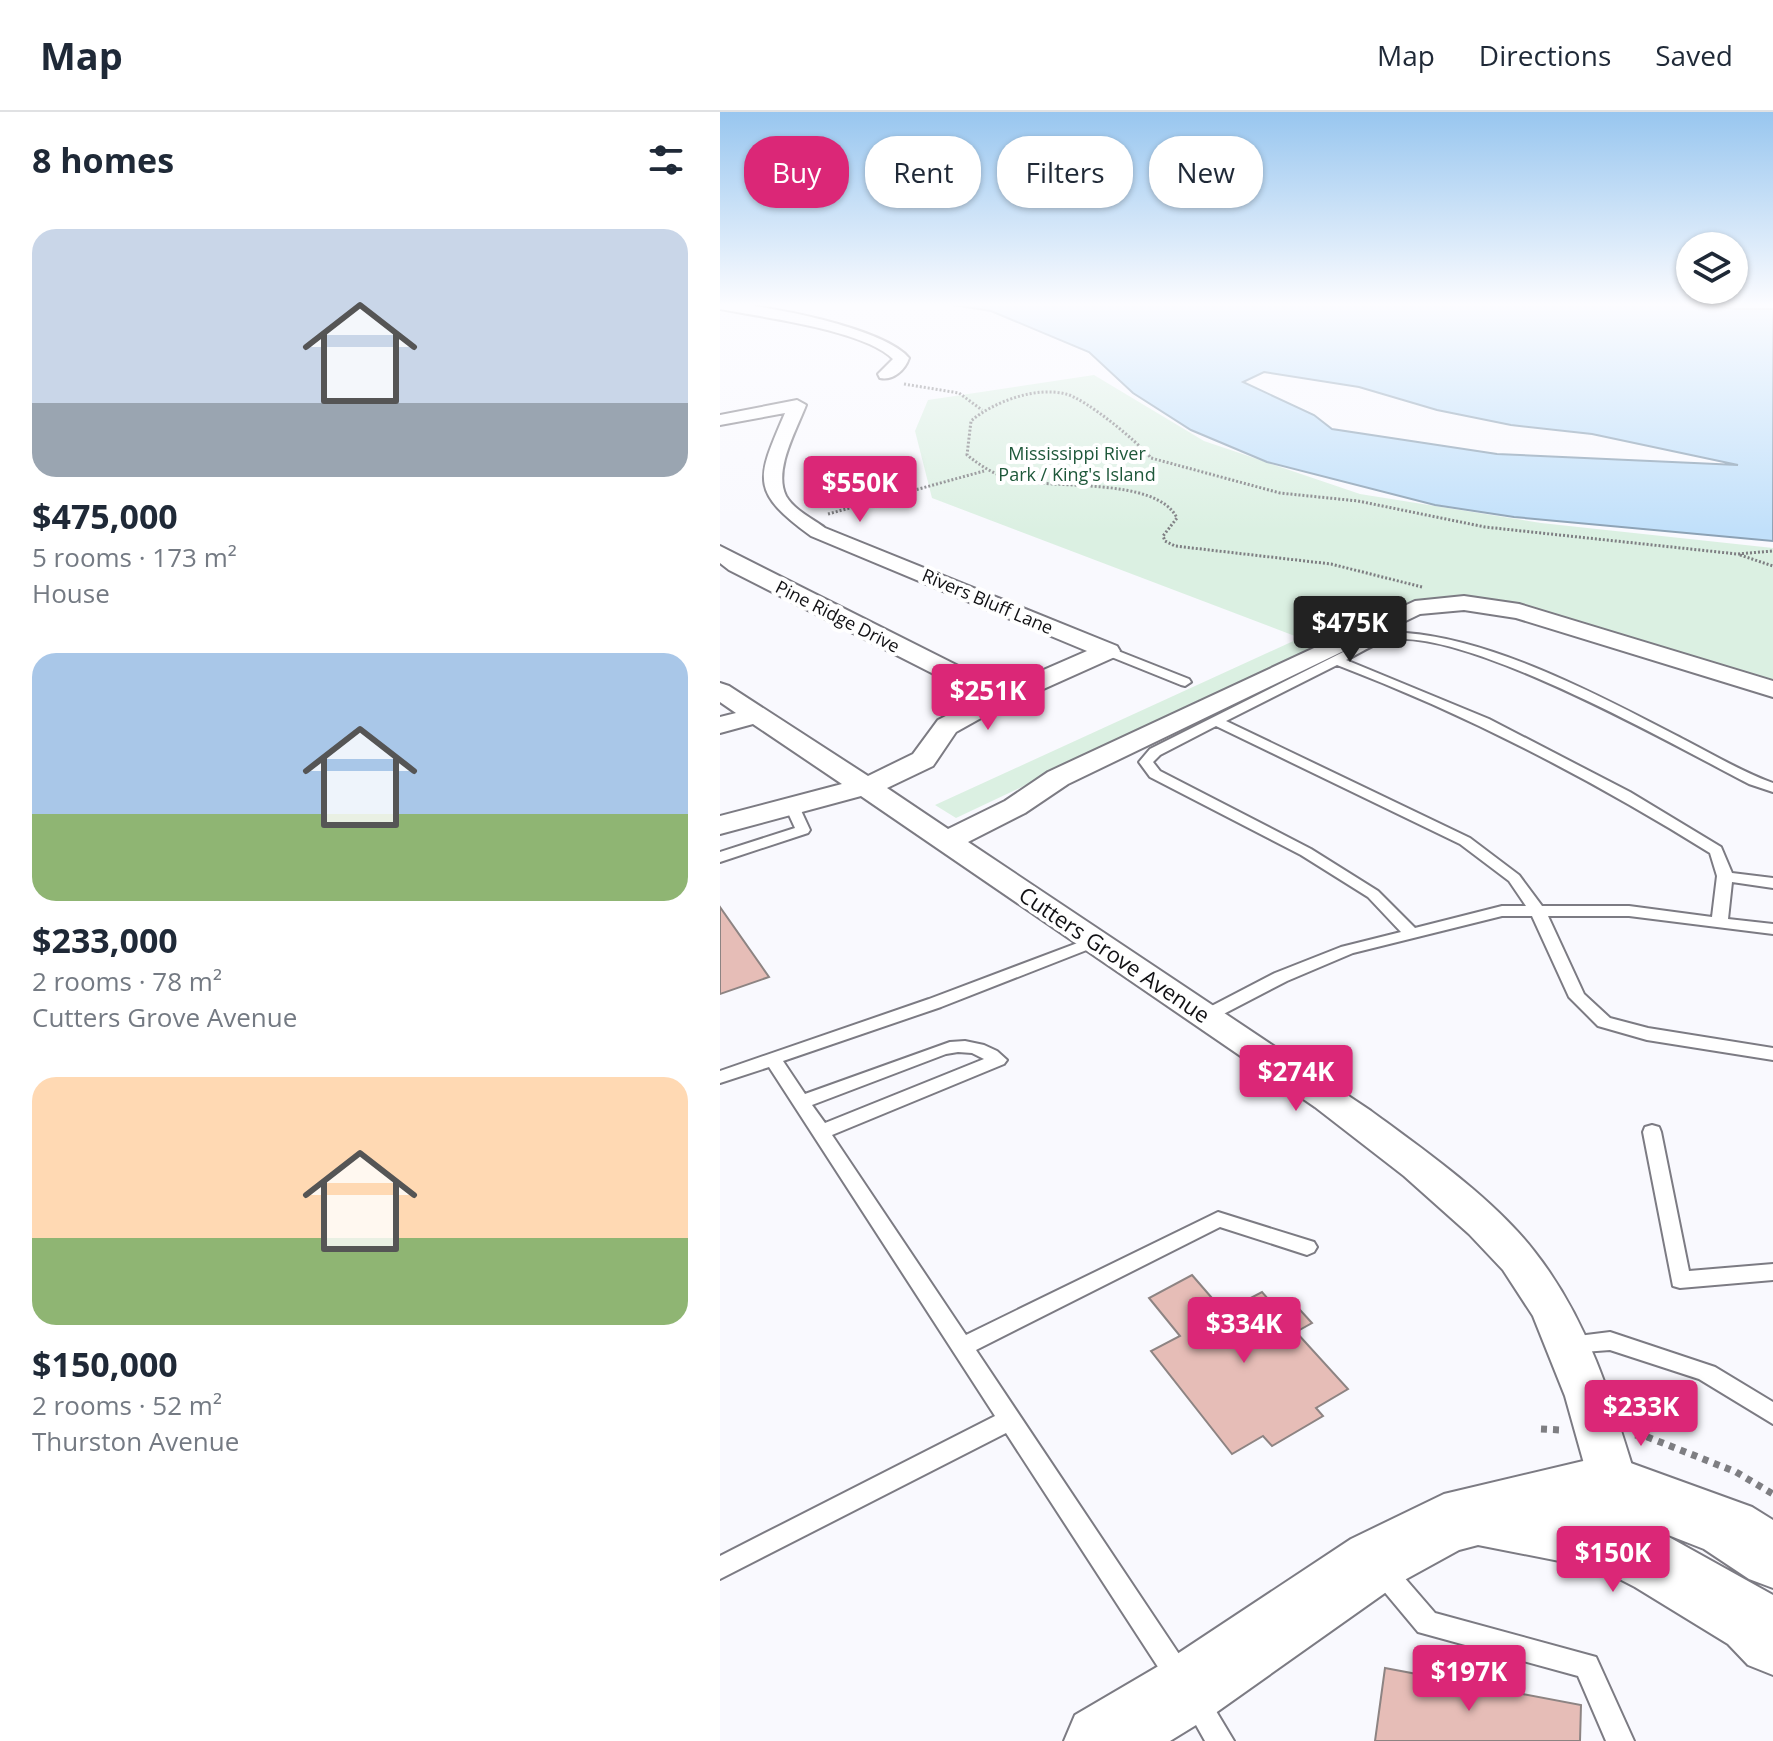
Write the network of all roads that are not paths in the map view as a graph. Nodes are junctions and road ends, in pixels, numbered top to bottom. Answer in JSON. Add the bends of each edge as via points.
{"nodes":[{"id":1,"x":720,"y":420,"type":"edge"},
{"id":2,"x":720,"y":553,"type":"edge"},
{"id":3,"x":1108,"y":651,"type":"junction"},
{"id":4,"x":1337,"y":661,"type":"junction"},
{"id":5,"x":1185,"y":682,"type":"dead end"},
{"id":6,"x":1773,"y":689,"type":"edge"},
{"id":7,"x":720,"y":691,"type":"edge"},
{"id":8,"x":1001,"y":698,"type":"junction"},
{"id":9,"x":757,"y":715,"type":"junction"},
{"id":10,"x":1215,"y":721,"type":"junction"},
{"id":11,"x":720,"y":725,"type":"edge"},
{"id":12,"x":866,"y":786,"type":"junction"},
{"id":13,"x":1773,"y":788,"type":"edge"},
{"id":14,"x":791,"y":804,"type":"junction"},
{"id":15,"x":720,"y":825,"type":"edge"},
{"id":16,"x":948,"y":840,"type":"junction"},
{"id":17,"x":720,"y":857,"type":"edge"},
{"id":18,"x":1726,"y":877,"type":"junction"},
{"id":19,"x":1773,"y":883,"type":"edge"},
{"id":20,"x":1537,"y":910,"type":"junction"},
{"id":21,"x":1719,"y":922,"type":"junction"},
{"id":22,"x":1773,"y":929,"type":"edge"},
{"id":23,"x":1410,"y":932,"type":"junction"},
{"id":24,"x":1096,"y":941,"type":"junction"},
{"id":25,"x":1206,"y":1016,"type":"junction"},
{"id":26,"x":1772,"y":1057,"type":"edge"},
{"id":27,"x":772,"y":1058,"type":"junction"},
{"id":28,"x":720,"y":1077,"type":"edge"},
{"id":29,"x":801,"y":1102,"type":"junction"},
{"id":30,"x":821,"y":1132,"type":"junction"},
{"id":31,"x":1652,"y":1132,"type":"dead end"},
{"id":32,"x":1307,"y":1247,"type":"dead end"},
{"id":33,"x":1773,"y":1272,"type":"edge"},
{"id":34,"x":1570,"y":1344,"type":"junction"},
{"id":35,"x":963,"y":1346,"type":"junction"},
{"id":36,"x":1773,"y":1415,"type":"edge"},
{"id":37,"x":1011,"y":1419,"type":"junction"},
{"id":38,"x":1623,"y":1487,"type":"junction"},
{"id":39,"x":1773,"y":1557,"type":"edge"},
{"id":40,"x":1375,"y":1561,"type":"junction"},
{"id":41,"x":720,"y":1568,"type":"edge"},
{"id":42,"x":1773,"y":1641,"type":"edge"},
{"id":43,"x":1204,"y":1715,"type":"edge"},
{"id":44,"x":1101,"y":1741,"type":"edge"},
{"id":45,"x":1620,"y":1741,"type":"edge"}],
"edges":[{"from":1,"to":3,"type":"street","name":"Rivers Bluff Lane","via":[[797,405],[773,471],[774,493],[781,503],[818,532]]},
{"from":2,"to":8,"type":"street","name":"Pine Ridge Drive"},
{"from":3,"to":5,"type":"lane"},
{"from":3,"to":8,"type":"street"},
{"from":4,"to":10,"type":"lane"},
{"from":4,"to":13,"type":"lane","via":[[1381,638],[1423,635],[1564,684]]},
{"from":4,"to":18,"type":"lane","via":[[1415,689],[1537,745],[1716,850]]},
{"from":6,"to":16,"type":"street","via":[[1519,611],[1464,603],[1415,608],[1058,778],[1015,807]]},
{"from":7,"to":9,"type":"street","name":"Cutters Grove Avenue"},
{"from":8,"to":12,"type":"street","via":[[947,726],[923,760]]},
{"from":9,"to":11,"type":"street"},
{"from":9,"to":12,"type":"street","name":"Cutters Grove Avenue"},
{"from":10,"to":20,"type":"lane","via":[[1465,841],[1514,878]]},
{"from":10,"to":23,"type":"lane","via":[[1146,762],[1155,774],[1306,852],[1373,894]]},
{"from":12,"to":14,"type":"street"},
{"from":12,"to":16,"type":"street","name":"Cutters Grove Avenue"},
{"from":14,"to":15,"type":"street"},
{"from":14,"to":17,"type":"lane","via":[[803,830]]},
{"from":16,"to":24,"type":"street","name":"Cutters Grove Avenue"},
{"from":18,"to":19,"type":"lane"},
{"from":18,"to":21,"type":"lane"},
{"from":20,"to":21,"type":"lane","via":[[1629,911]]},
{"from":20,"to":23,"type":"lane","via":[[1502,911]]},
{"from":20,"to":26,"type":"lane","via":[[1577,997],[1604,1022]]},
{"from":21,"to":22,"type":"lane"},
{"from":23,"to":25,"type":"lane","via":[[1320,961]]},
{"from":24,"to":25,"type":"street","name":"Cutters Grove Avenue"},
{"from":24,"to":27,"type":"lane"},
{"from":25,"to":34,"type":"street","name":"Cutters Grove Avenue","via":[[1343,1107],[1481,1221],[1534,1281]]},
{"from":27,"to":28,"type":"lane"},
{"from":27,"to":29,"type":"lane"},
{"from":29,"to":30,"type":"lane"},
{"from":29,"to":30,"type":"lane","via":[[942,1049],[980,1047],[998,1060]]},
{"from":30,"to":35,"type":"lane"},
{"from":31,"to":33,"type":"lane","via":[[1680,1280]]},
{"from":32,"to":35,"type":"lane","via":[[1218,1219]]},
{"from":34,"to":36,"type":"lane","via":[[1610,1341],[1707,1373]]},
{"from":34,"to":38,"type":"street","name":"Cutters Grove Avenue"},
{"from":35,"to":37,"type":"lane"},
{"from":37,"to":41,"type":"lane"},
{"from":37,"to":43,"type":"lane"},
{"from":38,"to":39,"type":"main road","via":[[1728,1528]]},
{"from":38,"to":40,"type":"main road","via":[[1444,1524]]},
{"from":38,"to":42,"type":"main road","via":[[1659,1565],[1753,1621]]},
{"from":40,"to":43,"type":"main road"},
{"from":40,"to":45,"type":"lane","via":[[1427,1623],[1587,1666]]},
{"from":43,"to":44,"type":"main road"}]}
